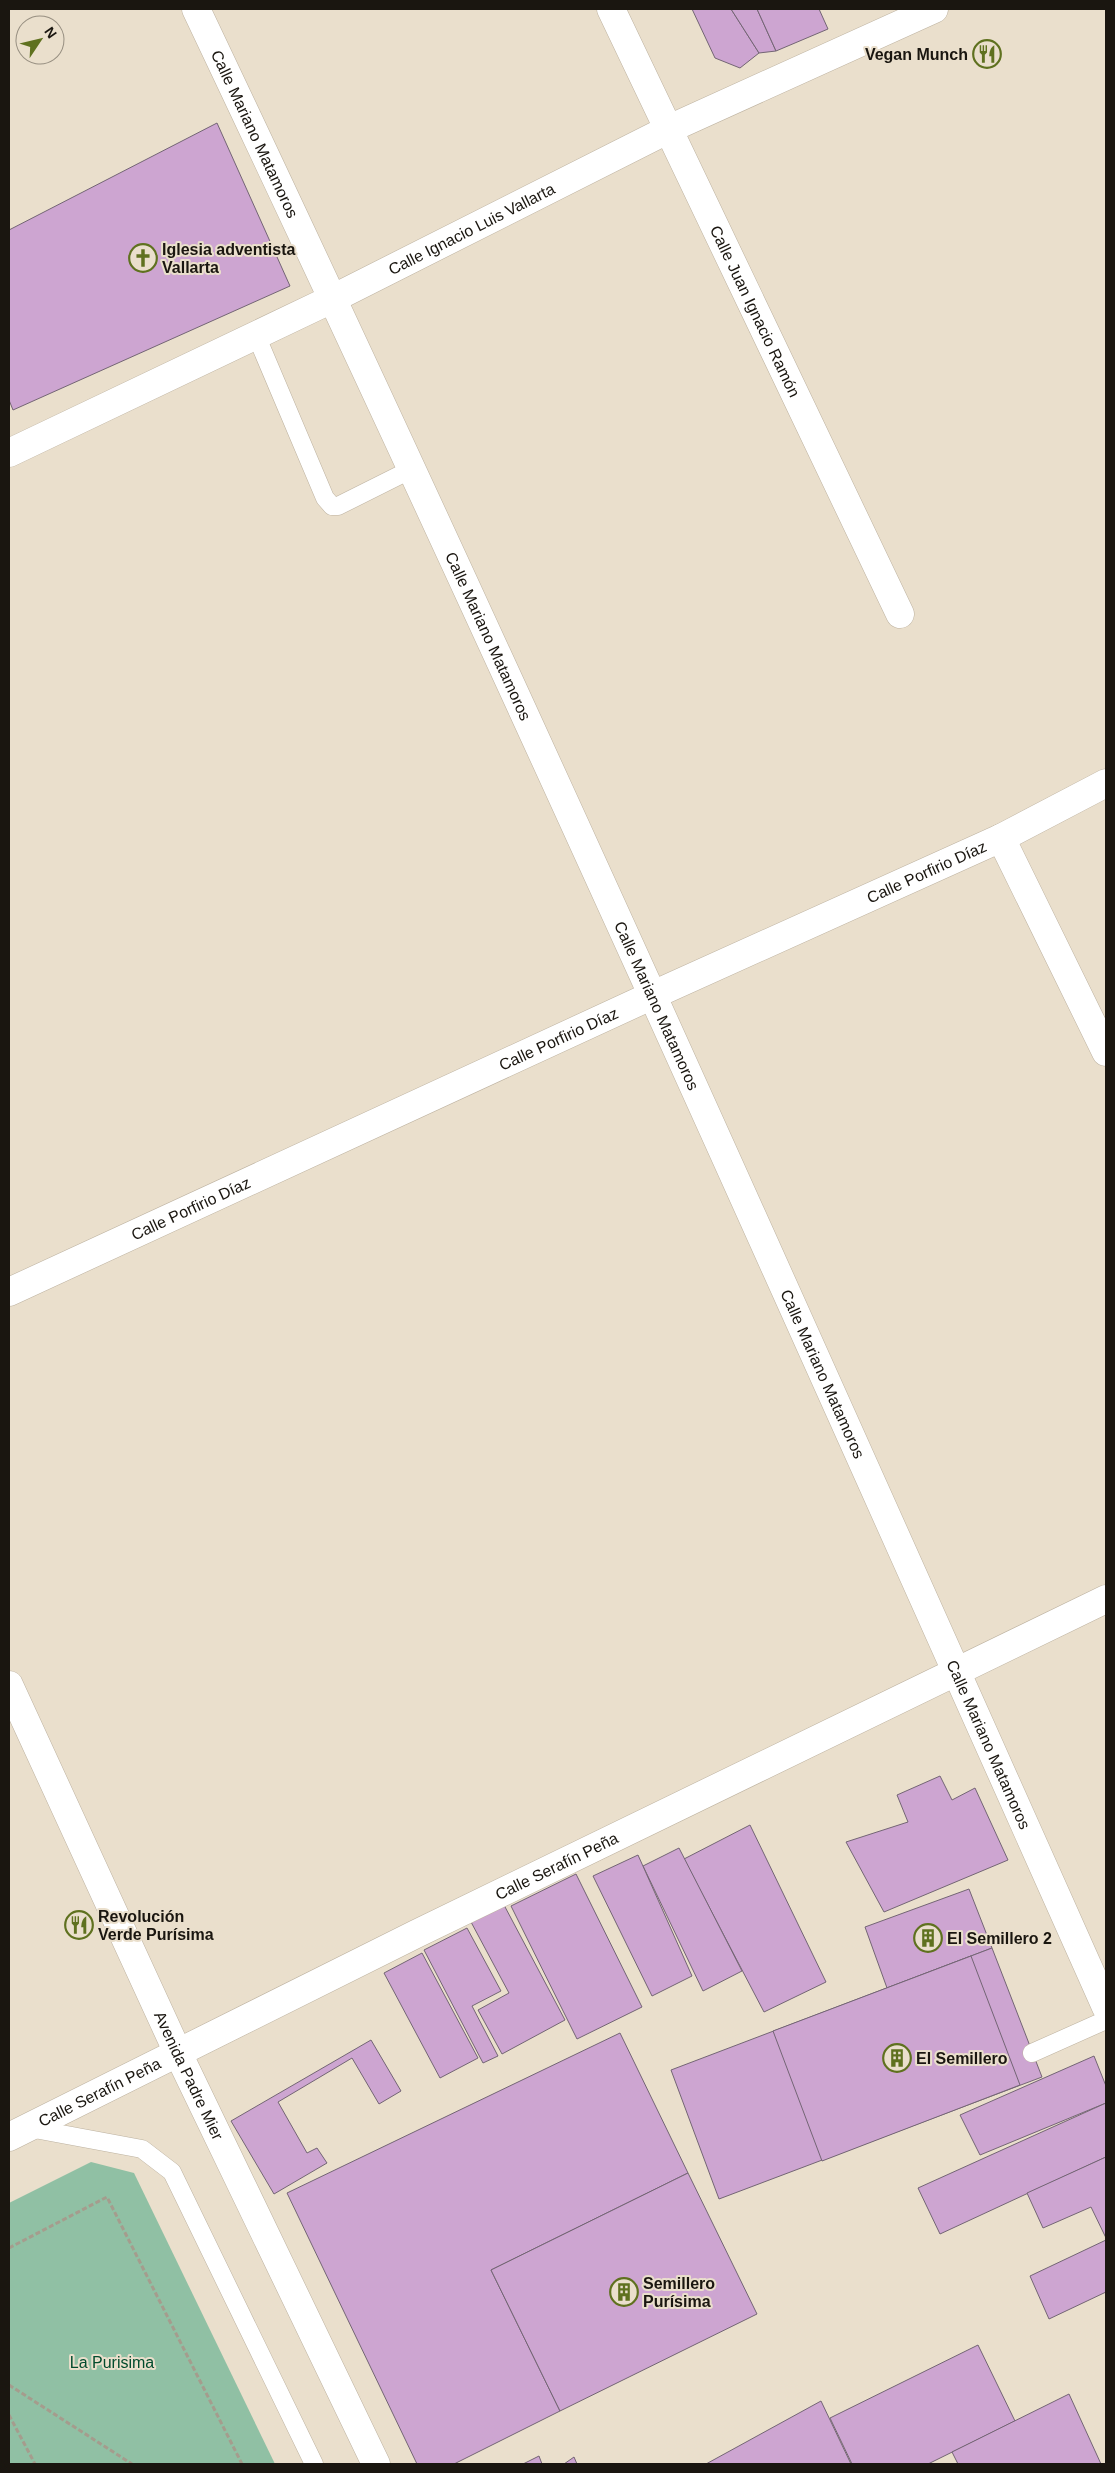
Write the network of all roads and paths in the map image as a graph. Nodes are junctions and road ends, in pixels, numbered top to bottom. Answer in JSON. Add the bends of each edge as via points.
{"nodes":[{"id":1,"x":196,"y":9,"type":"edge"},
{"id":2,"x":611,"y":9,"type":"edge"},
{"id":3,"x":934,"y":9,"type":"edge"},
{"id":4,"x":669,"y":130,"type":"junction"},
{"id":5,"x":334,"y":298,"type":"junction"},
{"id":6,"x":256,"y":335,"type":"junction"},
{"id":7,"x":9,"y":453,"type":"edge"},
{"id":8,"x":412,"y":469,"type":"junction"},
{"id":9,"x":900,"y":614,"type":"dead end"},
{"id":10,"x":1106,"y":784,"type":"edge"},
{"id":11,"x":1001,"y":838,"type":"junction"},
{"id":12,"x":654,"y":995,"type":"junction"},
{"id":13,"x":1106,"y":1052,"type":"edge"},
{"id":14,"x":9,"y":1292,"type":"edge"},
{"id":15,"x":1106,"y":1599,"type":"edge"},
{"id":16,"x":956,"y":1672,"type":"junction"},
{"id":17,"x":9,"y":1685,"type":"edge"},
{"id":18,"x":1106,"y":2007,"type":"edge"},
{"id":19,"x":1106,"y":2020,"type":"edge"},
{"id":20,"x":178,"y":2053,"type":"junction"},
{"id":21,"x":1032,"y":2053,"type":"dead end"},
{"id":22,"x":19,"y":2133,"type":"edge"},
{"id":23,"x":9,"y":2248,"type":"edge"},
{"id":24,"x":9,"y":2385,"type":"edge"},
{"id":25,"x":9,"y":2415,"type":"edge"},
{"id":26,"x":35,"y":2464,"type":"edge"},
{"id":27,"x":132,"y":2464,"type":"edge"},
{"id":28,"x":240,"y":2464,"type":"edge"},
{"id":29,"x":314,"y":2464,"type":"edge"},
{"id":30,"x":376,"y":2464,"type":"edge"}],
"edges":[{"from":1,"to":5,"type":"street","name":"Calle Mariano Matamoros"},
{"from":2,"to":4,"type":"street","name":"Calle Juan Ignacio Ramón"},
{"from":3,"to":4,"type":"street","name":"Calle Ignacio Luis Vallarta"},
{"from":4,"to":5,"type":"street","name":"Calle Ignacio Luis Vallarta"},
{"from":4,"to":9,"type":"street","name":"Calle Juan Ignacio Ramón"},
{"from":5,"to":6,"type":"street","name":"Calle Ignacio Luis Vallarta"},
{"from":5,"to":8,"type":"street","name":"Calle Mariano Matamoros"},
{"from":6,"to":7,"type":"street","name":"Calle Ignacio Luis Vallarta"},
{"from":6,"to":8,"type":"lane","via":[[325,498],[332,506],[338,506]]},
{"from":8,"to":12,"type":"street","name":"Calle Mariano Matamoros"},
{"from":10,"to":11,"type":"street","name":"Calle Porfirio Díaz"},
{"from":11,"to":12,"type":"street","name":"Calle Porfirio Díaz"},
{"from":11,"to":13,"type":"street"},
{"from":12,"to":14,"type":"street","name":"Calle Porfirio Díaz"},
{"from":12,"to":16,"type":"street","name":"Calle Mariano Matamoros"},
{"from":15,"to":16,"type":"street","name":"Calle Serafín Peña"},
{"from":16,"to":18,"type":"street","name":"Calle Mariano Matamoros"},
{"from":16,"to":20,"type":"street","name":"Calle Serafín Peña"},
{"from":17,"to":20,"type":"street","name":"Avenida Padre Mier"},
{"from":19,"to":21,"type":"lane"},
{"from":20,"to":22,"type":"street","name":"Calle Serafín Peña"},
{"from":20,"to":30,"type":"street","name":"Avenida Padre Mier"},
{"from":22,"to":29,"type":"lane","via":[[142,2149],[172,2172]]},
{"from":23,"to":28,"type":"path","via":[[107,2197]]},
{"from":24,"to":27,"type":"path"},
{"from":25,"to":26,"type":"path"}]}
